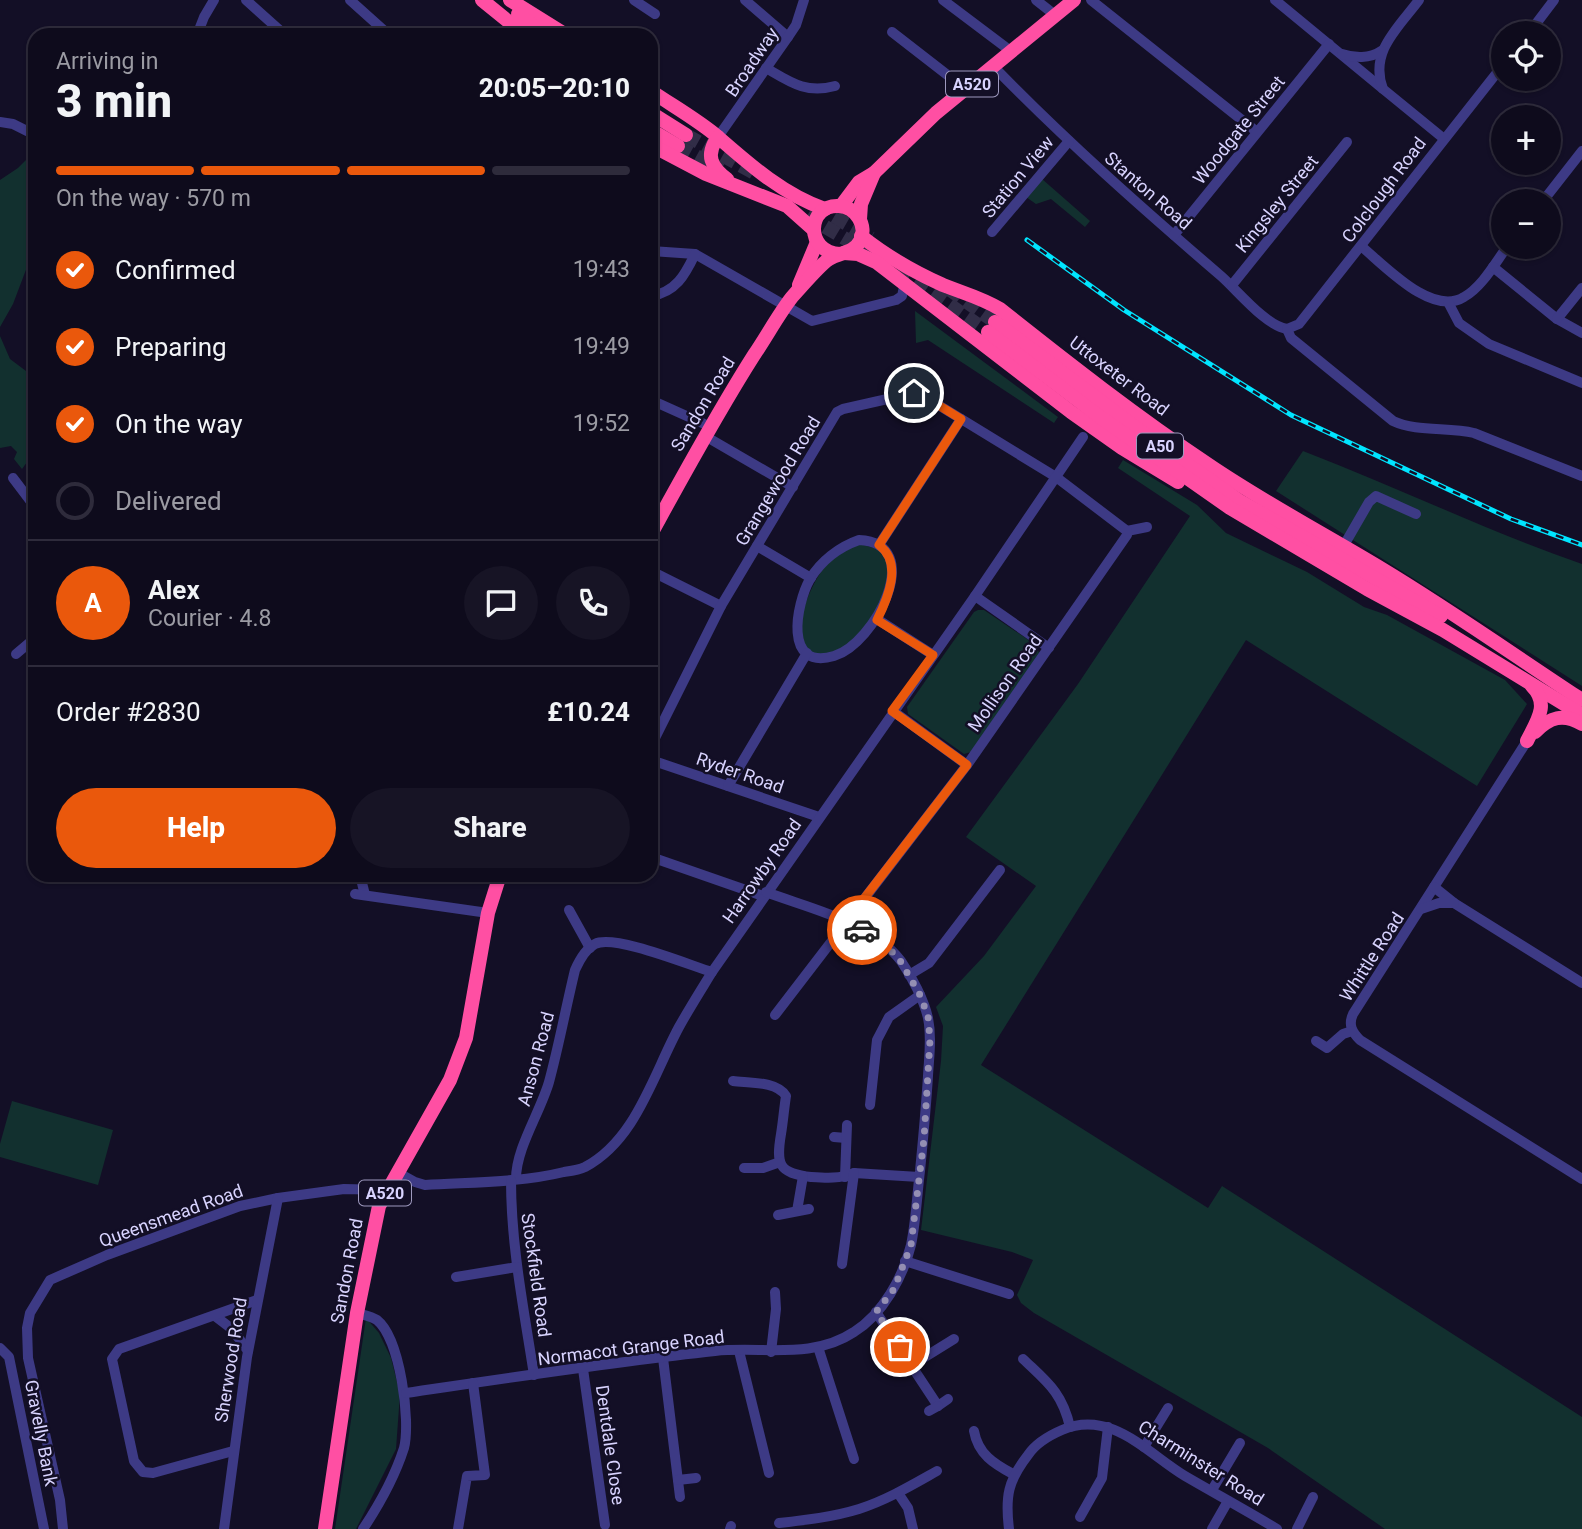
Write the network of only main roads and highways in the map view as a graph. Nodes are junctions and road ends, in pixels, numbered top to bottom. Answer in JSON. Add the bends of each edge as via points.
{"nodes":[{"id":1,"x":510,"y":0,"type":"edge"},
{"id":2,"x":1074,"y":0,"type":"edge"},
{"id":3,"x":490,"y":1,"type":"edge"},
{"id":4,"x":510,"y":28,"type":"edge"},
{"id":5,"x":517,"y":28,"type":"edge"},
{"id":6,"x":533,"y":28,"type":"edge"},
{"id":7,"x":555,"y":28,"type":"edge"},
{"id":8,"x":658,"y":96,"type":"edge"},
{"id":9,"x":658,"y":119,"type":"edge"},
{"id":10,"x":658,"y":132,"type":"edge"},
{"id":11,"x":718,"y":137,"type":"junction"},
{"id":12,"x":658,"y":149,"type":"edge"},
{"id":13,"x":874,"y":173,"type":"junction"},
{"id":14,"x":740,"y":187,"type":"junction"},
{"id":15,"x":841,"y":206,"type":"junction"},
{"id":16,"x":825,"y":209,"type":"junction"},
{"id":17,"x":860,"y":219,"type":"junction"},
{"id":18,"x":815,"y":236,"type":"junction"},
{"id":19,"x":861,"y":236,"type":"junction"},
{"id":20,"x":842,"y":254,"type":"junction"},
{"id":21,"x":789,"y":301,"type":"junction"},
{"id":22,"x":1230,"y":508,"type":"junction"},
{"id":23,"x":658,"y":521,"type":"edge"},
{"id":24,"x":1524,"y":662,"type":"junction"},
{"id":25,"x":1524,"y":678,"type":"junction"},
{"id":26,"x":1582,"y":700,"type":"edge"},
{"id":27,"x":1582,"y":715,"type":"edge"},
{"id":28,"x":1582,"y":724,"type":"edge"},
{"id":29,"x":498,"y":882,"type":"edge"},
{"id":30,"x":325,"y":1529,"type":"edge"}],
"edges":[{"from":1,"to":7,"type":"highway"},
{"from":2,"to":13,"type":"highway","number":"A520","via":[[936,113]]},
{"from":3,"to":4,"type":"highway"},
{"from":3,"to":5,"type":"highway"},
{"from":3,"to":6,"type":"highway"},
{"from":8,"to":11,"type":"highway"},
{"from":9,"to":10,"type":"highway","via":[[682,140]]},
{"from":11,"to":14,"type":"highway","via":[[712,145],[711,163]]},
{"from":11,"to":16,"type":"highway","via":[[766,177]]},
{"from":12,"to":14,"type":"highway"},
{"from":13,"to":15,"type":"highway","number":"A520","via":[[859,182]]},
{"from":13,"to":17,"type":"highway","number":"A520"},
{"from":14,"to":18,"type":"highway","via":[[787,206]]},
{"from":15,"to":16,"type":"highway"},
{"from":15,"to":17,"type":"highway"},
{"from":16,"to":18,"type":"highway","via":[[815,222]]},
{"from":17,"to":19,"type":"highway"},
{"from":18,"to":20,"type":"highway","via":[[824,250]]},
{"from":18,"to":21,"type":"highway","name":"Sandon Road"},
{"from":19,"to":20,"type":"highway","via":[[854,248]]},
{"from":19,"to":24,"type":"highway","name":"Uttoxeter Road","via":[[945,286],[1000,309],[1183,448],[1468,622]]},
{"from":20,"to":21,"type":"highway","name":"Sandon Road","via":[[829,258]]},
{"from":20,"to":22,"type":"highway","via":[[858,254],[876,262],[1071,412],[1155,469]]},
{"from":21,"to":23,"type":"highway","name":"Sandon Road"},
{"from":22,"to":24,"type":"highway","number":"A50","via":[[1100,417],[992,327],[1238,500]]},
{"from":22,"to":25,"type":"highway","number":"A50"},
{"from":24,"to":26,"type":"highway","number":"A50"},
{"from":25,"to":27,"type":"highway","number":"A50"},
{"from":25,"to":28,"type":"highway","via":[[1542,699],[1527,741],[1552,718],[1562,716]]},
{"from":29,"to":30,"type":"highway","name":"Sandon Road","number":"A520","via":[[466,1038],[450,1080],[379,1206],[357,1313]]}]}
